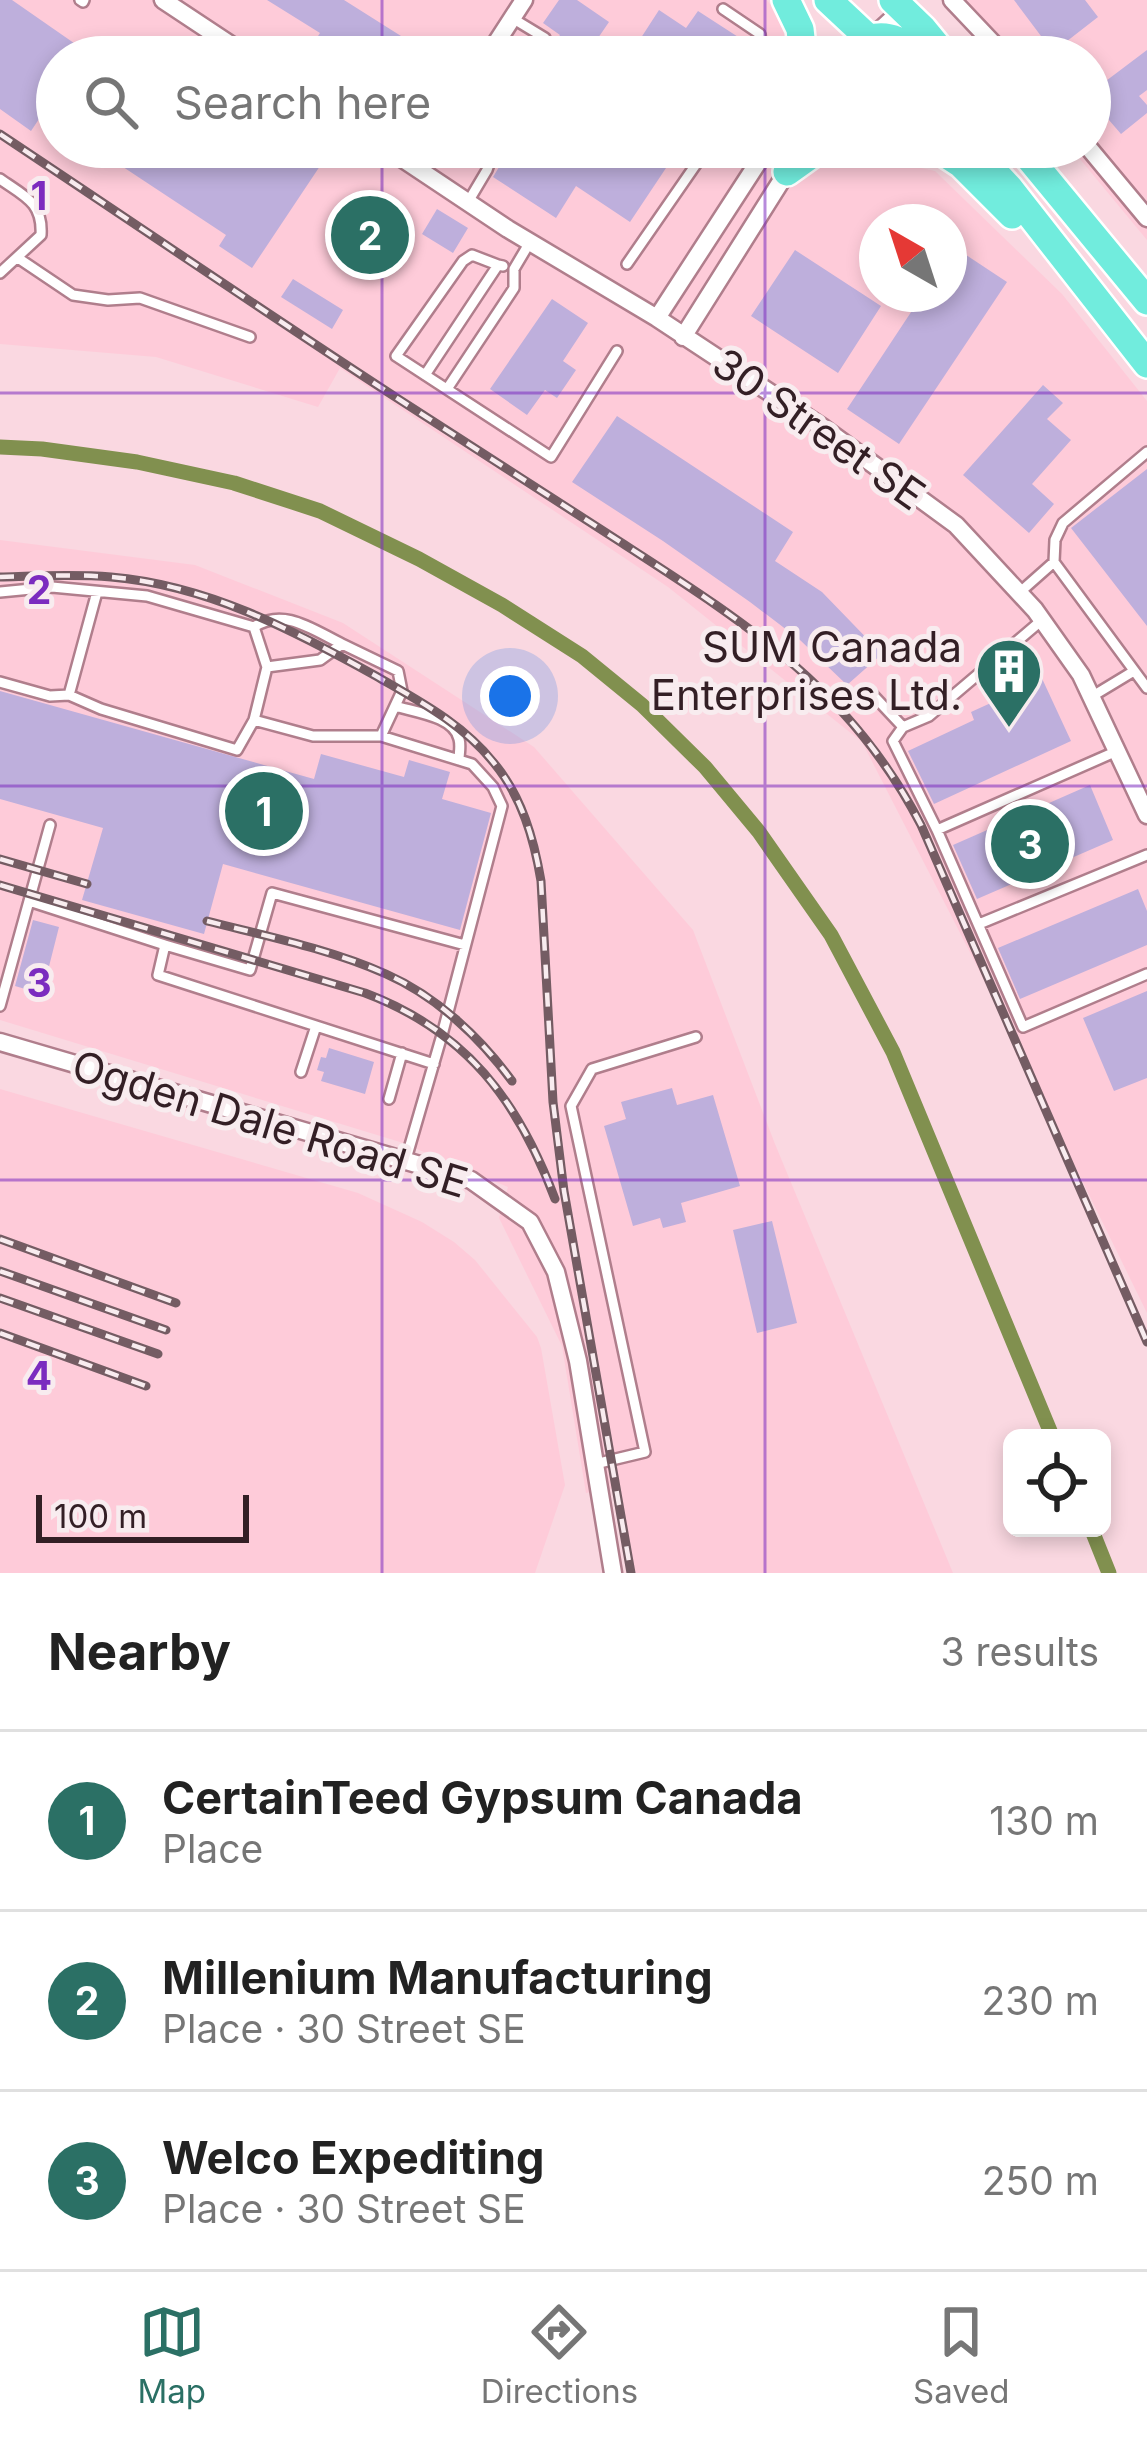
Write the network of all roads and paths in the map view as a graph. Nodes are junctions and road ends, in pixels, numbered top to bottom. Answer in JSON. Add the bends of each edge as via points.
{"nodes":[{"id":1,"x":163,"y":0,"type":"edge"},
{"id":2,"x":524,"y":0,"type":"edge"},
{"id":3,"x":786,"y":0,"type":"edge"},
{"id":4,"x":828,"y":0,"type":"edge"},
{"id":5,"x":952,"y":0,"type":"edge"},
{"id":6,"x":723,"y":9,"type":"dead end"},
{"id":7,"x":512,"y":18,"type":"junction"},
{"id":8,"x":217,"y":36,"type":"edge"},
{"id":9,"x":500,"y":36,"type":"edge"},
{"id":10,"x":542,"y":36,"type":"edge"},
{"id":11,"x":760,"y":36,"type":"edge"},
{"id":12,"x":800,"y":36,"type":"edge"},
{"id":13,"x":889,"y":36,"type":"edge"},
{"id":14,"x":986,"y":36,"type":"edge"},
{"id":15,"x":417,"y":168,"type":"edge"},
{"id":16,"x":488,"y":168,"type":"edge"},
{"id":17,"x":693,"y":168,"type":"edge"},
{"id":18,"x":755,"y":168,"type":"edge"},
{"id":19,"x":790,"y":168,"type":"edge"},
{"id":20,"x":793,"y":168,"type":"edge"},
{"id":21,"x":965,"y":168,"type":"edge"},
{"id":22,"x":990,"y":168,"type":"edge"},
{"id":23,"x":1033,"y":168,"type":"edge"},
{"id":24,"x":1038,"y":168,"type":"edge"},
{"id":25,"x":1105,"y":168,"type":"edge"},
{"id":26,"x":787,"y":172,"type":"junction"},
{"id":27,"x":0,"y":179,"type":"edge"},
{"id":28,"x":1051,"y":184,"type":"junction"},
{"id":29,"x":468,"y":202,"type":"junction"},
{"id":30,"x":1147,"y":218,"type":"edge"},
{"id":31,"x":530,"y":242,"type":"junction"},
{"id":32,"x":1062,"y":255,"type":"junction"},
{"id":33,"x":18,"y":258,"type":"junction"},
{"id":34,"x":627,"y":264,"type":"dead end"},
{"id":35,"x":498,"y":265,"type":"junction"},
{"id":36,"x":514,"y":269,"type":"junction"},
{"id":37,"x":0,"y":274,"type":"edge"},
{"id":38,"x":1147,"y":301,"type":"edge"},
{"id":39,"x":657,"y":318,"type":"junction"},
{"id":40,"x":250,"y":337,"type":"dead end"},
{"id":41,"x":683,"y":337,"type":"junction"},
{"id":42,"x":617,"y":351,"type":"dead end"},
{"id":43,"x":1147,"y":364,"type":"edge"},
{"id":44,"x":425,"y":375,"type":"junction"},
{"id":45,"x":447,"y":389,"type":"junction"},
{"id":46,"x":1147,"y":452,"type":"edge"},
{"id":47,"x":1054,"y":562,"type":"junction"},
{"id":48,"x":0,"y":592,"type":"edge"},
{"id":49,"x":97,"y":592,"type":"junction"},
{"id":50,"x":1019,"y":593,"type":"junction"},
{"id":51,"x":1042,"y":620,"type":"junction"},
{"id":52,"x":254,"y":627,"type":"junction"},
{"id":53,"x":342,"y":644,"type":"junction"},
{"id":54,"x":267,"y":667,"type":"junction"},
{"id":55,"x":1134,"y":671,"type":"junction"},
{"id":56,"x":0,"y":682,"type":"edge"},
{"id":57,"x":1147,"y":688,"type":"edge"},
{"id":58,"x":69,"y":695,"type":"junction"},
{"id":59,"x":873,"y":695,"type":"dead end"},
{"id":60,"x":1091,"y":697,"type":"junction"},
{"id":61,"x":395,"y":706,"type":"junction"},
{"id":62,"x":254,"y":720,"type":"junction"},
{"id":63,"x":903,"y":727,"type":"junction"},
{"id":64,"x":381,"y":736,"type":"junction"},
{"id":65,"x":1117,"y":751,"type":"junction"},
{"id":66,"x":459,"y":760,"type":"junction"},
{"id":67,"x":1147,"y":815,"type":"edge"},
{"id":68,"x":50,"y":825,"type":"dead end"},
{"id":69,"x":937,"y":830,"type":"junction"},
{"id":70,"x":1147,"y":855,"type":"edge"},
{"id":71,"x":28,"y":902,"type":"junction"},
{"id":72,"x":979,"y":924,"type":"junction"},
{"id":73,"x":165,"y":945,"type":"junction"},
{"id":74,"x":465,"y":945,"type":"junction"},
{"id":75,"x":1147,"y":974,"type":"edge"},
{"id":76,"x":0,"y":1006,"type":"edge"},
{"id":77,"x":316,"y":1026,"type":"junction"},
{"id":78,"x":696,"y":1037,"type":"dead end"},
{"id":79,"x":0,"y":1042,"type":"edge"},
{"id":80,"x":402,"y":1054,"type":"junction"},
{"id":81,"x":434,"y":1064,"type":"junction"},
{"id":82,"x":301,"y":1072,"type":"dead end"},
{"id":83,"x":388,"y":1099,"type":"dead end"},
{"id":84,"x":406,"y":1161,"type":"junction"},
{"id":85,"x":595,"y":1464,"type":"junction"},
{"id":86,"x":613,"y":1573,"type":"edge"}],
"edges":[{"from":1,"to":8,"type":"street"},
{"from":2,"to":7,"type":"street"},
{"from":3,"to":12,"type":"main road"},
{"from":4,"to":13,"type":"main road"},
{"from":5,"to":14,"type":"street"},
{"from":6,"to":11,"type":"lane"},
{"from":7,"to":9,"type":"street"},
{"from":7,"to":10,"type":"lane"},
{"from":15,"to":29,"type":"street","name":"30 Street SE"},
{"from":16,"to":29,"type":"lane"},
{"from":17,"to":34,"type":"lane"},
{"from":18,"to":39,"type":"street"},
{"from":19,"to":26,"type":"street"},
{"from":20,"to":26,"type":"main road"},
{"from":21,"to":32,"type":"main road"},
{"from":22,"to":32,"type":"main road"},
{"from":23,"to":28,"type":"main road"},
{"from":24,"to":28,"type":"main road"},
{"from":25,"to":30,"type":"street"},
{"from":26,"to":41,"type":"street"},
{"from":27,"to":33,"type":"lane","via":[[42,218],[40,235]]},
{"from":28,"to":38,"type":"main road"},
{"from":29,"to":31,"type":"street","name":"30 Street SE"},
{"from":31,"to":36,"type":"lane"},
{"from":31,"to":39,"type":"street","name":"30 Street SE"},
{"from":32,"to":43,"type":"main road"},
{"from":33,"to":37,"type":"lane"},
{"from":33,"to":40,"type":"lane","via":[[73,295],[140,298]]},
{"from":35,"to":36,"type":"lane"},
{"from":35,"to":44,"type":"lane"},
{"from":35,"to":44,"type":"lane","via":[[472,255],[463,261],[396,356]]},
{"from":36,"to":45,"type":"lane","via":[[514,288]]},
{"from":39,"to":41,"type":"street","name":"30 Street SE"},
{"from":41,"to":50,"type":"street","name":"30 Street SE","via":[[956,525]]},
{"from":42,"to":45,"type":"lane","via":[[551,457]]},
{"from":44,"to":45,"type":"lane"},
{"from":46,"to":47,"type":"lane","via":[[1064,524]]},
{"from":47,"to":50,"type":"lane"},
{"from":47,"to":55,"type":"lane"},
{"from":48,"to":49,"type":"lane"},
{"from":49,"to":52,"type":"lane","via":[[147,596]]},
{"from":49,"to":58,"type":"lane"},
{"from":50,"to":51,"type":"street","name":"30 Street SE"},
{"from":51,"to":60,"type":"street","name":"30 Street SE"},
{"from":51,"to":63,"type":"lane","via":[[929,716]]},
{"from":52,"to":53,"type":"lane","via":[[281,616]]},
{"from":52,"to":54,"type":"lane"},
{"from":53,"to":54,"type":"lane","via":[[320,661]]},
{"from":53,"to":61,"type":"lane","via":[[398,671]]},
{"from":54,"to":62,"type":"lane"},
{"from":55,"to":57,"type":"lane"},
{"from":55,"to":60,"type":"lane"},
{"from":56,"to":58,"type":"lane"},
{"from":58,"to":62,"type":"lane","via":[[238,750]]},
{"from":59,"to":63,"type":"lane"},
{"from":60,"to":65,"type":"street","name":"30 Street SE"},
{"from":61,"to":64,"type":"lane"},
{"from":61,"to":66,"type":"lane","via":[[453,727]]},
{"from":62,"to":64,"type":"lane","via":[[313,736]]},
{"from":63,"to":69,"type":"lane","via":[[893,741]]},
{"from":64,"to":66,"type":"lane"},
{"from":65,"to":67,"type":"street","name":"30 Street SE"},
{"from":65,"to":69,"type":"lane"},
{"from":66,"to":74,"type":"lane","via":[[472,764],[502,806]]},
{"from":68,"to":71,"type":"lane"},
{"from":69,"to":72,"type":"lane"},
{"from":70,"to":72,"type":"lane"},
{"from":71,"to":73,"type":"lane"},
{"from":71,"to":76,"type":"lane"},
{"from":72,"to":75,"type":"lane","via":[[1023,1027]]},
{"from":73,"to":74,"type":"lane","via":[[250,970],[272,893]]},
{"from":73,"to":77,"type":"lane","via":[[158,975]]},
{"from":74,"to":81,"type":"lane"},
{"from":77,"to":80,"type":"lane"},
{"from":77,"to":82,"type":"lane"},
{"from":78,"to":85,"type":"lane","via":[[592,1069],[571,1106],[645,1452]]},
{"from":79,"to":84,"type":"street","name":"Ogden Dale Road SE"},
{"from":80,"to":81,"type":"lane"},
{"from":80,"to":83,"type":"lane"},
{"from":81,"to":84,"type":"lane"},
{"from":84,"to":85,"type":"street","name":"Ogden Dale Road SE","via":[[471,1180],[530,1222],[556,1272]]},
{"from":85,"to":86,"type":"street","name":"Ogden Dale Road SE"}]}
